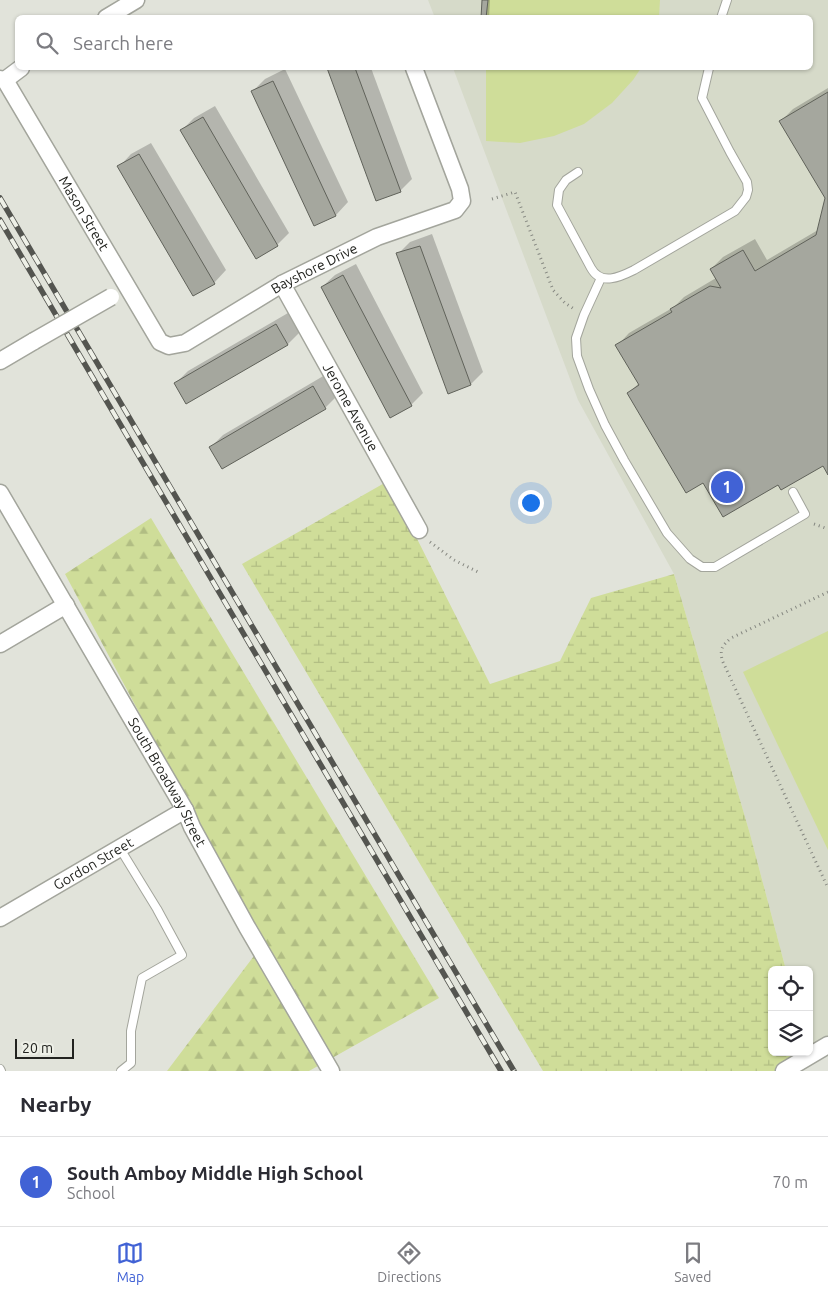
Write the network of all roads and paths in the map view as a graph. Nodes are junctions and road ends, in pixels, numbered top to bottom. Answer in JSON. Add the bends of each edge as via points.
{"nodes":[{"id":1,"x":136,"y":0,"type":"edge"},
{"id":2,"x":727,"y":0,"type":"edge"},
{"id":3,"x":111,"y":15,"type":"edge"},
{"id":4,"x":722,"y":15,"type":"edge"},
{"id":5,"x":18,"y":70,"type":"edge"},
{"id":6,"x":415,"y":70,"type":"edge"},
{"id":7,"x":709,"y":70,"type":"edge"},
{"id":8,"x":2,"y":80,"type":"edge"},
{"id":9,"x":578,"y":172,"type":"dead end"},
{"id":10,"x":492,"y":199,"type":"dead end"},
{"id":11,"x":601,"y":278,"type":"junction"},
{"id":12,"x":282,"y":284,"type":"junction"},
{"id":13,"x":128,"y":287,"type":"junction"},
{"id":14,"x":575,"y":310,"type":"dead end"},
{"id":15,"x":169,"y":346,"type":"joint"},
{"id":16,"x":0,"y":361,"type":"edge"},
{"id":17,"x":793,"y":492,"type":"dead end"},
{"id":18,"x":0,"y":493,"type":"edge"},
{"id":19,"x":419,"y":530,"type":"joint"},
{"id":20,"x":480,"y":573,"type":"dead end"},
{"id":21,"x":828,"y":592,"type":"edge"},
{"id":22,"x":66,"y":605,"type":"junction"},
{"id":23,"x":0,"y":644,"type":"edge"},
{"id":24,"x":185,"y":810,"type":"junction"},
{"id":25,"x":119,"y":847,"type":"junction"},
{"id":26,"x":828,"y":888,"type":"edge"},
{"id":27,"x":0,"y":918,"type":"edge"},
{"id":28,"x":828,"y":1045,"type":"edge"},
{"id":29,"x":121,"y":1071,"type":"edge"},
{"id":30,"x":331,"y":1071,"type":"edge"},
{"id":31,"x":784,"y":1071,"type":"edge"}],
"edges":[{"from":1,"to":3,"type":"street"},
{"from":2,"to":4,"type":"lane"},
{"from":5,"to":8,"type":"street"},
{"from":6,"to":12,"type":"street","name":"Bayshore Drive","via":[[462,200],[455,210],[377,237]]},
{"from":7,"to":11,"type":"lane","via":[[702,98],[747,182],[746,197],[735,211],[634,270],[612,279]]},
{"from":8,"to":13,"type":"street","name":"Mason Street"},
{"from":9,"to":11,"type":"lane","via":[[559,190],[557,205],[595,275]]},
{"from":10,"to":14,"type":"path","via":[[515,192],[552,290]]},
{"from":11,"to":17,"type":"lane","via":[[576,338],[577,356],[605,425],[624,460],[667,533],[690,559],[702,567],[715,567],[805,514]]},
{"from":12,"to":15,"type":"street","name":"Bayshore Drive","via":[[185,343]]},
{"from":12,"to":19,"type":"street","name":"Jerome Avenue"},
{"from":13,"to":15,"type":"street","name":"Mason Street","via":[[160,342]]},
{"from":13,"to":16,"type":"street","bridge":true},
{"from":18,"to":22,"type":"street","name":"South Broadway Street"},
{"from":19,"to":20,"type":"path","via":[[454,560]]},
{"from":21,"to":26,"type":"path","via":[[731,638],[720,653]]},
{"from":22,"to":23,"type":"street"},
{"from":22,"to":24,"type":"street","name":"South Broadway Street"},
{"from":24,"to":25,"type":"street","name":"Gordon Street"},
{"from":24,"to":30,"type":"street","name":"South Broadway Street"},
{"from":25,"to":27,"type":"street","name":"Gordon Street"},
{"from":25,"to":29,"type":"lane","via":[[182,955],[142,978],[131,1031],[131,1063]]},
{"from":28,"to":31,"type":"street"}]}
